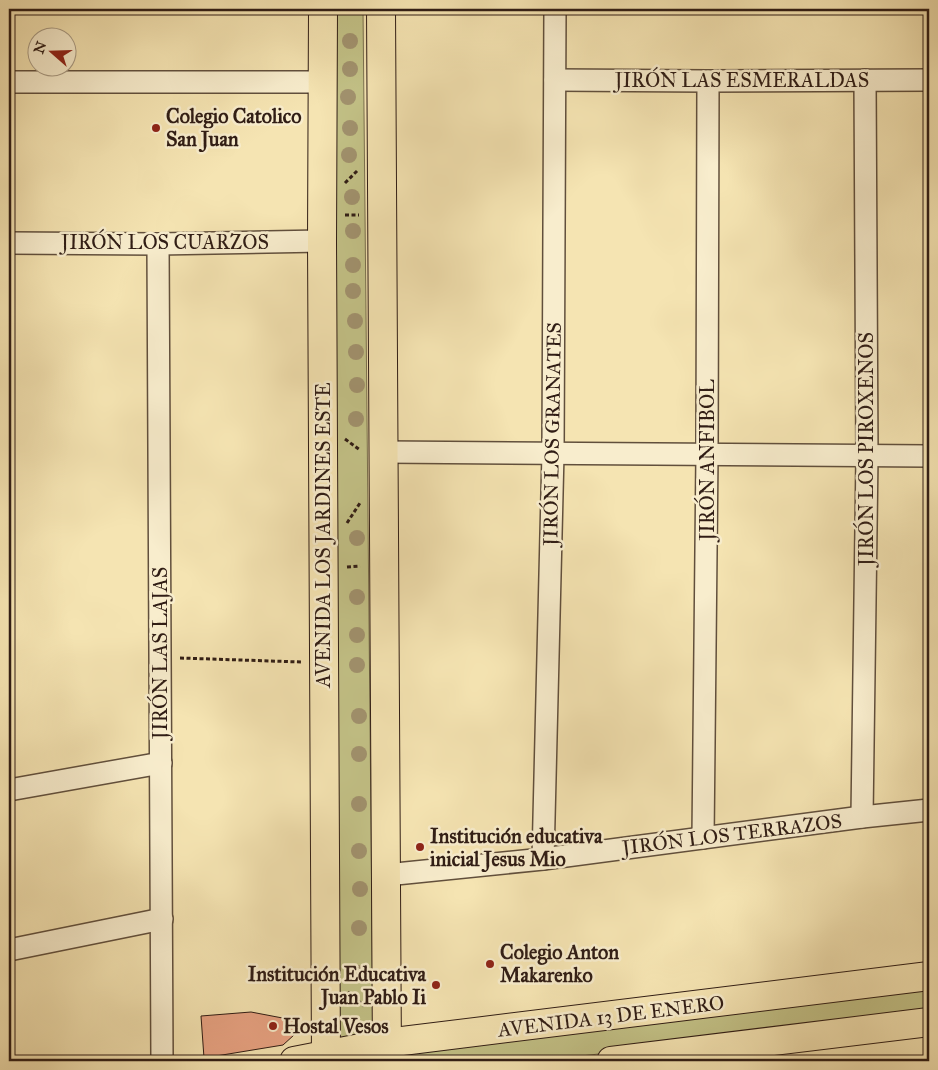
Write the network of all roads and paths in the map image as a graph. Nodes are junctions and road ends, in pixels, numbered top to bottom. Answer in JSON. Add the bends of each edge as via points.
{"nodes":[{"id":1,"x":323,"y":9,"type":"edge"},
{"id":2,"x":381,"y":9,"type":"edge"},
{"id":3,"x":555,"y":9,"type":"edge"},
{"id":4,"x":555,"y":80,"type":"junction"},
{"id":5,"x":865,"y":80,"type":"junction"},
{"id":6,"x":929,"y":80,"type":"edge"},
{"id":7,"x":708,"y":81,"type":"junction"},
{"id":8,"x":9,"y":82,"type":"edge"},
{"id":9,"x":322,"y":82,"type":"junction"},
{"id":10,"x":359,"y":169,"type":"dead end"},
{"id":11,"x":341,"y":188,"type":"dead end"},
{"id":12,"x":382,"y":214,"type":"junction"},
{"id":13,"x":322,"y":229,"type":"junction"},
{"id":14,"x":9,"y":243,"type":"edge"},
{"id":15,"x":158,"y":244,"type":"junction"},
{"id":16,"x":342,"y":436,"type":"dead end"},
{"id":17,"x":372,"y":452,"type":"junction"},
{"id":18,"x":553,"y":453,"type":"junction"},
{"id":19,"x":707,"y":454,"type":"junction"},
{"id":20,"x":867,"y":456,"type":"junction"},
{"id":21,"x":929,"y":456,"type":"edge"},
{"id":22,"x":361,"y":500,"type":"dead end"},
{"id":23,"x":346,"y":525,"type":"dead end"},
{"id":24,"x":384,"y":566,"type":"junction"},
{"id":25,"x":324,"y":568,"type":"junction"},
{"id":26,"x":160,"y":657,"type":"junction"},
{"id":27,"x":324,"y":663,"type":"junction"},
{"id":28,"x":161,"y":763,"type":"junction"},
{"id":29,"x":9,"y":790,"type":"edge"},
{"id":30,"x":929,"y":810,"type":"edge"},
{"id":31,"x":862,"y":817,"type":"junction"},
{"id":32,"x":703,"y":838,"type":"junction"},
{"id":33,"x":543,"y":859,"type":"junction"},
{"id":34,"x":386,"y":875,"type":"junction"},
{"id":35,"x":162,"y":919,"type":"junction"},
{"id":36,"x":9,"y":950,"type":"edge"},
{"id":37,"x":929,"y":976,"type":"edge"},
{"id":38,"x":929,"y":1022,"type":"edge"},
{"id":39,"x":387,"y":1052,"type":"edge"},
{"id":40,"x":746,"y":1053,"type":"edge"},
{"id":41,"x":326,"y":1058,"type":"edge"},
{"id":42,"x":162,"y":1061,"type":"edge"},
{"id":43,"x":294,"y":1061,"type":"edge"},
{"id":44,"x":611,"y":1061,"type":"edge"}],
"edges":[{"from":1,"to":9,"type":"main road","name":"AVENIDA LOS JARDINES ESTE"},
{"from":2,"to":12,"type":"main road"},
{"from":3,"to":4,"type":"street","name":"JIRÓN LOS GRANATES"},
{"from":4,"to":7,"type":"street","name":"JIRÓN LAS ESMERALDAS"},
{"from":4,"to":18,"type":"street","name":"JIRÓN LOS GRANATES"},
{"from":5,"to":6,"type":"street","name":"JIRÓN LAS ESMERALDAS"},
{"from":5,"to":7,"type":"street","name":"JIRÓN LAS ESMERALDAS"},
{"from":5,"to":20,"type":"street","name":"JIRÓN LOS PIROXENOS"},
{"from":7,"to":19,"type":"street","name":"JIRÓN ANFIBOL"},
{"from":8,"to":9,"type":"street"},
{"from":9,"to":13,"type":"main road","name":"AVENIDA LOS JARDINES ESTE"},
{"from":10,"to":11,"type":"path"},
{"from":12,"to":13,"type":"path"},
{"from":12,"to":17,"type":"main road"},
{"from":13,"to":15,"type":"street","name":"JIRÓN LOS CUARZOS"},
{"from":13,"to":25,"type":"main road","name":"AVENIDA LOS JARDINES ESTE"},
{"from":14,"to":15,"type":"street","name":"JIRÓN LOS CUARZOS"},
{"from":15,"to":26,"type":"street","name":"JIRÓN LAS LAJAS"},
{"from":16,"to":17,"type":"path"},
{"from":17,"to":18,"type":"street"},
{"from":17,"to":24,"type":"main road"},
{"from":18,"to":19,"type":"street"},
{"from":18,"to":33,"type":"street","name":"JIRÓN LOS GRANATES"},
{"from":19,"to":20,"type":"street"},
{"from":19,"to":32,"type":"street","name":"JIRÓN ANFIBOL"},
{"from":20,"to":21,"type":"street"},
{"from":20,"to":31,"type":"street","name":"JIRÓN LOS PIROXENOS"},
{"from":22,"to":23,"type":"path"},
{"from":24,"to":25,"type":"path"},
{"from":24,"to":34,"type":"main road"},
{"from":25,"to":27,"type":"main road","name":"AVENIDA LOS JARDINES ESTE"},
{"from":26,"to":27,"type":"path"},
{"from":26,"to":28,"type":"street","name":"JIRÓN LAS LAJAS"},
{"from":27,"to":41,"type":"main road","name":"AVENIDA LOS JARDINES ESTE"},
{"from":28,"to":29,"type":"street"},
{"from":28,"to":35,"type":"street","name":"JIRÓN LAS LAJAS"},
{"from":30,"to":31,"type":"street","name":"JIRÓN LOS TERRAZOS"},
{"from":31,"to":32,"type":"street","name":"JIRÓN LOS TERRAZOS"},
{"from":32,"to":33,"type":"street","name":"JIRÓN LOS TERRAZOS"},
{"from":33,"to":34,"type":"street","name":"JIRÓN LOS TERRAZOS"},
{"from":34,"to":39,"type":"main road"},
{"from":35,"to":36,"type":"street"},
{"from":35,"to":42,"type":"street","name":"JIRÓN LAS LAJAS"},
{"from":37,"to":39,"type":"main road","name":"AVENIDA 13 DE ENERO"},
{"from":38,"to":40,"type":"main road"},
{"from":39,"to":41,"type":"main road","name":"AVENIDA 13 DE ENERO"},
{"from":40,"to":44,"type":"main road"},
{"from":41,"to":43,"type":"main road","name":"AVENIDA 13 DE ENERO"}]}
